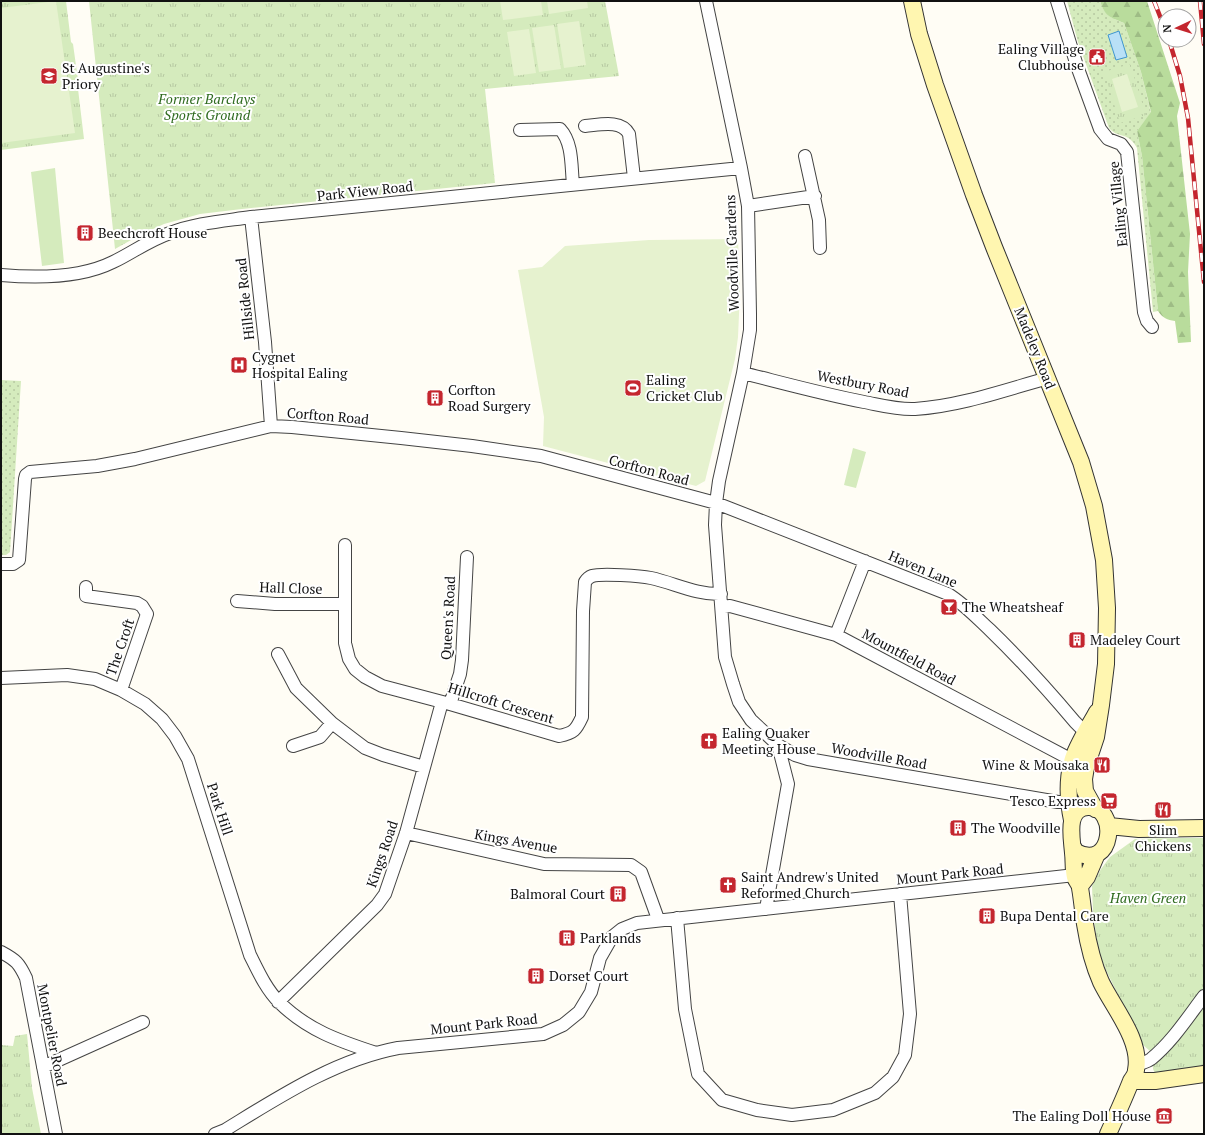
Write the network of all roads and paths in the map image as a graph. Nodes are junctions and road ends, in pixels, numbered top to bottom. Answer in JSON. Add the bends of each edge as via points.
{"nodes":[{"id":1,"x":706,"y":1,"type":"edge"},
{"id":2,"x":912,"y":1,"type":"edge"},
{"id":3,"x":1057,"y":1,"type":"edge"},
{"id":4,"x":585,"y":126,"type":"dead end"},
{"id":5,"x":520,"y":130,"type":"dead end"},
{"id":6,"x":805,"y":156,"type":"dead end"},
{"id":7,"x":742,"y":168,"type":"junction"},
{"id":8,"x":634,"y":178,"type":"junction"},
{"id":9,"x":573,"y":184,"type":"junction"},
{"id":10,"x":815,"y":196,"type":"junction"},
{"id":11,"x":748,"y":206,"type":"junction"},
{"id":12,"x":251,"y":217,"type":"junction"},
{"id":13,"x":820,"y":248,"type":"dead end"},
{"id":14,"x":1,"y":275,"type":"edge"},
{"id":15,"x":1152,"y":326,"type":"dead end"},
{"id":16,"x":743,"y":373,"type":"junction"},
{"id":17,"x":1048,"y":378,"type":"junction"},
{"id":18,"x":271,"y":426,"type":"junction"},
{"id":19,"x":716,"y":503,"type":"junction"},
{"id":20,"x":345,"y":545,"type":"dead end"},
{"id":21,"x":467,"y":557,"type":"dead end"},
{"id":22,"x":865,"y":561,"type":"junction"},
{"id":23,"x":1,"y":564,"type":"edge"},
{"id":24,"x":86,"y":587,"type":"dead end"},
{"id":25,"x":720,"y":594,"type":"junction"},
{"id":26,"x":237,"y":601,"type":"dead end"},
{"id":27,"x":345,"y":604,"type":"junction"},
{"id":28,"x":722,"y":607,"type":"junction"},
{"id":29,"x":836,"y":635,"type":"junction"},
{"id":30,"x":278,"y":654,"type":"dead end"},
{"id":31,"x":1,"y":678,"type":"edge"},
{"id":32,"x":121,"y":690,"type":"junction"},
{"id":33,"x":446,"y":703,"type":"junction"},
{"id":34,"x":332,"y":723,"type":"junction"},
{"id":35,"x":1091,"y":733,"type":"junction"},
{"id":36,"x":778,"y":745,"type":"junction"},
{"id":37,"x":293,"y":746,"type":"dead end"},
{"id":38,"x":795,"y":755,"type":"junction"},
{"id":39,"x":1072,"y":760,"type":"junction"},
{"id":40,"x":424,"y":767,"type":"junction"},
{"id":41,"x":788,"y":784,"type":"junction"},
{"id":42,"x":1068,"y":802,"type":"junction"},
{"id":43,"x":1095,"y":809,"type":"junction"},
{"id":44,"x":1072,"y":820,"type":"junction"},
{"id":45,"x":1109,"y":826,"type":"junction"},
{"id":46,"x":1204,"y":828,"type":"edge"},
{"id":47,"x":406,"y":834,"type":"junction"},
{"id":48,"x":1073,"y":847,"type":"junction"},
{"id":49,"x":1096,"y":856,"type":"junction"},
{"id":50,"x":1078,"y":880,"type":"junction"},
{"id":51,"x":900,"y":894,"type":"junction"},
{"id":52,"x":766,"y":909,"type":"junction"},
{"id":53,"x":677,"y":918,"type":"junction"},
{"id":54,"x":658,"y":919,"type":"junction"},
{"id":55,"x":1,"y":952,"type":"edge"},
{"id":56,"x":1204,"y":996,"type":"edge"},
{"id":57,"x":278,"y":1002,"type":"junction"},
{"id":58,"x":143,"y":1022,"type":"dead end"},
{"id":59,"x":342,"y":1042,"type":"junction"},
{"id":60,"x":376,"y":1053,"type":"junction"},
{"id":61,"x":348,"y":1063,"type":"junction"},
{"id":62,"x":1137,"y":1065,"type":"junction"},
{"id":63,"x":43,"y":1066,"type":"junction"},
{"id":64,"x":1204,"y":1074,"type":"edge"},
{"id":65,"x":1131,"y":1081,"type":"junction"},
{"id":66,"x":56,"y":1134,"type":"edge"},
{"id":67,"x":215,"y":1134,"type":"edge"},
{"id":68,"x":1108,"y":1134,"type":"edge"}],
"edges":[{"from":1,"to":7,"type":"street","name":"Woodville Gardens"},
{"from":2,"to":17,"type":"street","name":"Madeley Road","via":[[935,85],[974,195]]},
{"from":3,"to":15,"type":"street","name":"Ealing Village","via":[[1100,129],[1108,139],[1121,144],[1127,152],[1144,312]]},
{"from":4,"to":8,"type":"street","via":[[615,124],[624,127],[629,134]]},
{"from":5,"to":9,"type":"street","via":[[560,128],[569,144]]},
{"from":6,"to":10,"type":"street"},
{"from":7,"to":8,"type":"street","name":"Park View Road"},
{"from":7,"to":11,"type":"street","name":"Woodville Gardens"},
{"from":8,"to":9,"type":"street","name":"Park View Road"},
{"from":9,"to":12,"type":"street","name":"Park View Road"},
{"from":10,"to":11,"type":"street"},
{"from":10,"to":13,"type":"street"},
{"from":11,"to":16,"type":"street","name":"Woodville Gardens","via":[[750,330]]},
{"from":12,"to":14,"type":"street","name":"Park View Road","via":[[202,224],[169,233],[96,269],[66,274]]},
{"from":12,"to":18,"type":"street","name":"Hillside Road","via":[[265,342]]},
{"from":16,"to":17,"type":"street","name":"Westbury Road","via":[[852,400],[913,409],[962,402]]},
{"from":16,"to":19,"type":"street","name":"Woodville Gardens"},
{"from":17,"to":35,"type":"street","name":"Madeley Road","via":[[1085,476],[1094,506],[1104,560],[1107,608],[1106,664],[1101,706]]},
{"from":18,"to":19,"type":"street","name":"Corfton Road","via":[[292,426],[472,446],[541,456]]},
{"from":18,"to":23,"type":"street","name":"Corfton Road","via":[[135,459],[97,466],[30,472],[25,479],[20,556],[16,563]]},
{"from":19,"to":22,"type":"street","name":"Haven Lane"},
{"from":19,"to":25,"type":"street","name":"Woodville Road"},
{"from":20,"to":27,"type":"street","name":"Hillcroft Crescent"},
{"from":21,"to":33,"type":"street","name":"Queen's Road","via":[[460,674]]},
{"from":22,"to":29,"type":"street"},
{"from":22,"to":35,"type":"street","name":"Haven Lane","via":[[932,587],[962,603],[1002,641],[1075,722]]},
{"from":24,"to":32,"type":"street","name":"The Croft","via":[[86,596],[137,603],[147,614]]},
{"from":25,"to":28,"type":"street","name":"Woodville Road"},
{"from":25,"to":33,"type":"street","name":"Hillcroft Crescent","via":[[688,589],[649,578],[604,575],[587,579],[583,611],[582,716],[576,730],[567,734],[559,736],[546,733]]},
{"from":26,"to":27,"type":"street","name":"Hall Close"},
{"from":27,"to":33,"type":"street","name":"Hillcroft Crescent","via":[[345,643],[349,659],[355,669],[382,686]]},
{"from":28,"to":29,"type":"street","name":"Mountfield Road","via":[[730,606]]},
{"from":28,"to":36,"type":"street","name":"Woodville Road","via":[[725,657],[739,702],[751,720]]},
{"from":29,"to":39,"type":"street","name":"Mountfield Road"},
{"from":30,"to":34,"type":"street","via":[[296,688]]},
{"from":31,"to":32,"type":"street","name":"Park Hill","via":[[67,675],[95,679]]},
{"from":32,"to":57,"type":"street","name":"Park Hill","via":[[145,704],[162,719],[188,759],[250,955],[263,981]]},
{"from":33,"to":40,"type":"street","name":"Kings Road"},
{"from":34,"to":37,"type":"street","via":[[320,737]]},
{"from":34,"to":40,"type":"street","via":[[365,748]]},
{"from":35,"to":39,"type":"street","name":"Madeley Road"},
{"from":35,"to":43,"type":"street","name":"Madeley Road","via":[[1084,784]]},
{"from":36,"to":38,"type":"street","name":"Woodville Road"},
{"from":36,"to":41,"type":"street"},
{"from":38,"to":41,"type":"street"},
{"from":38,"to":42,"type":"street","name":"Woodville Road"},
{"from":39,"to":42,"type":"street","name":"Madeley Road"},
{"from":40,"to":47,"type":"street","name":"Kings Road"},
{"from":41,"to":52,"type":"street"},
{"from":42,"to":44,"type":"street","name":"Madeley Road"},
{"from":43,"to":44,"type":"street","via":[[1084,808],[1075,814]]},
{"from":43,"to":45,"type":"street","via":[[1108,821]]},
{"from":44,"to":48,"type":"street"},
{"from":45,"to":46,"type":"street","via":[[1139,830]]},
{"from":45,"to":49,"type":"street","via":[[1106,844]]},
{"from":47,"to":54,"type":"street","name":"Kings Avenue","via":[[544,864],[631,864],[641,872]]},
{"from":47,"to":57,"type":"street","name":"Kings Road","via":[[385,894],[377,905]]},
{"from":48,"to":49,"type":"street","via":[[1080,854]]},
{"from":48,"to":50,"type":"street"},
{"from":49,"to":50,"type":"street","via":[[1087,877]]},
{"from":50,"to":51,"type":"street","name":"Mount Park Road"},
{"from":50,"to":62,"type":"street","via":[[1092,959],[1136,1051]]},
{"from":51,"to":52,"type":"street","name":"Mount Park Road"},
{"from":51,"to":53,"type":"street","via":[[910,1014],[905,1055],[893,1077],[875,1093],[833,1110],[792,1115],[757,1110],[722,1100],[698,1074],[685,1009]]},
{"from":52,"to":53,"type":"street","name":"Mount Park Road"},
{"from":53,"to":54,"type":"street","name":"Mount Park Road"},
{"from":54,"to":60,"type":"street","name":"Mount Park Road","via":[[637,922],[612,937],[600,958],[591,992],[579,1012],[563,1025],[543,1034],[398,1048]]},
{"from":55,"to":63,"type":"street","name":"Montpelier Road","via":[[13,958],[26,978]]},
{"from":56,"to":62,"type":"street","via":[[1152,1059]]},
{"from":57,"to":59,"type":"street","name":"Park Hill","via":[[318,1032]]},
{"from":58,"to":63,"type":"street"},
{"from":59,"to":60,"type":"street","name":"Park Hill"},
{"from":59,"to":61,"type":"street"},
{"from":60,"to":61,"type":"street","name":"Mount Park Road"},
{"from":61,"to":67,"type":"street","name":"Mount Park Road","via":[[290,1090]]},
{"from":62,"to":65,"type":"street"},
{"from":63,"to":66,"type":"street","name":"Montpelier Road"},
{"from":64,"to":65,"type":"street","via":[[1155,1081]]},
{"from":65,"to":68,"type":"street"}]}
